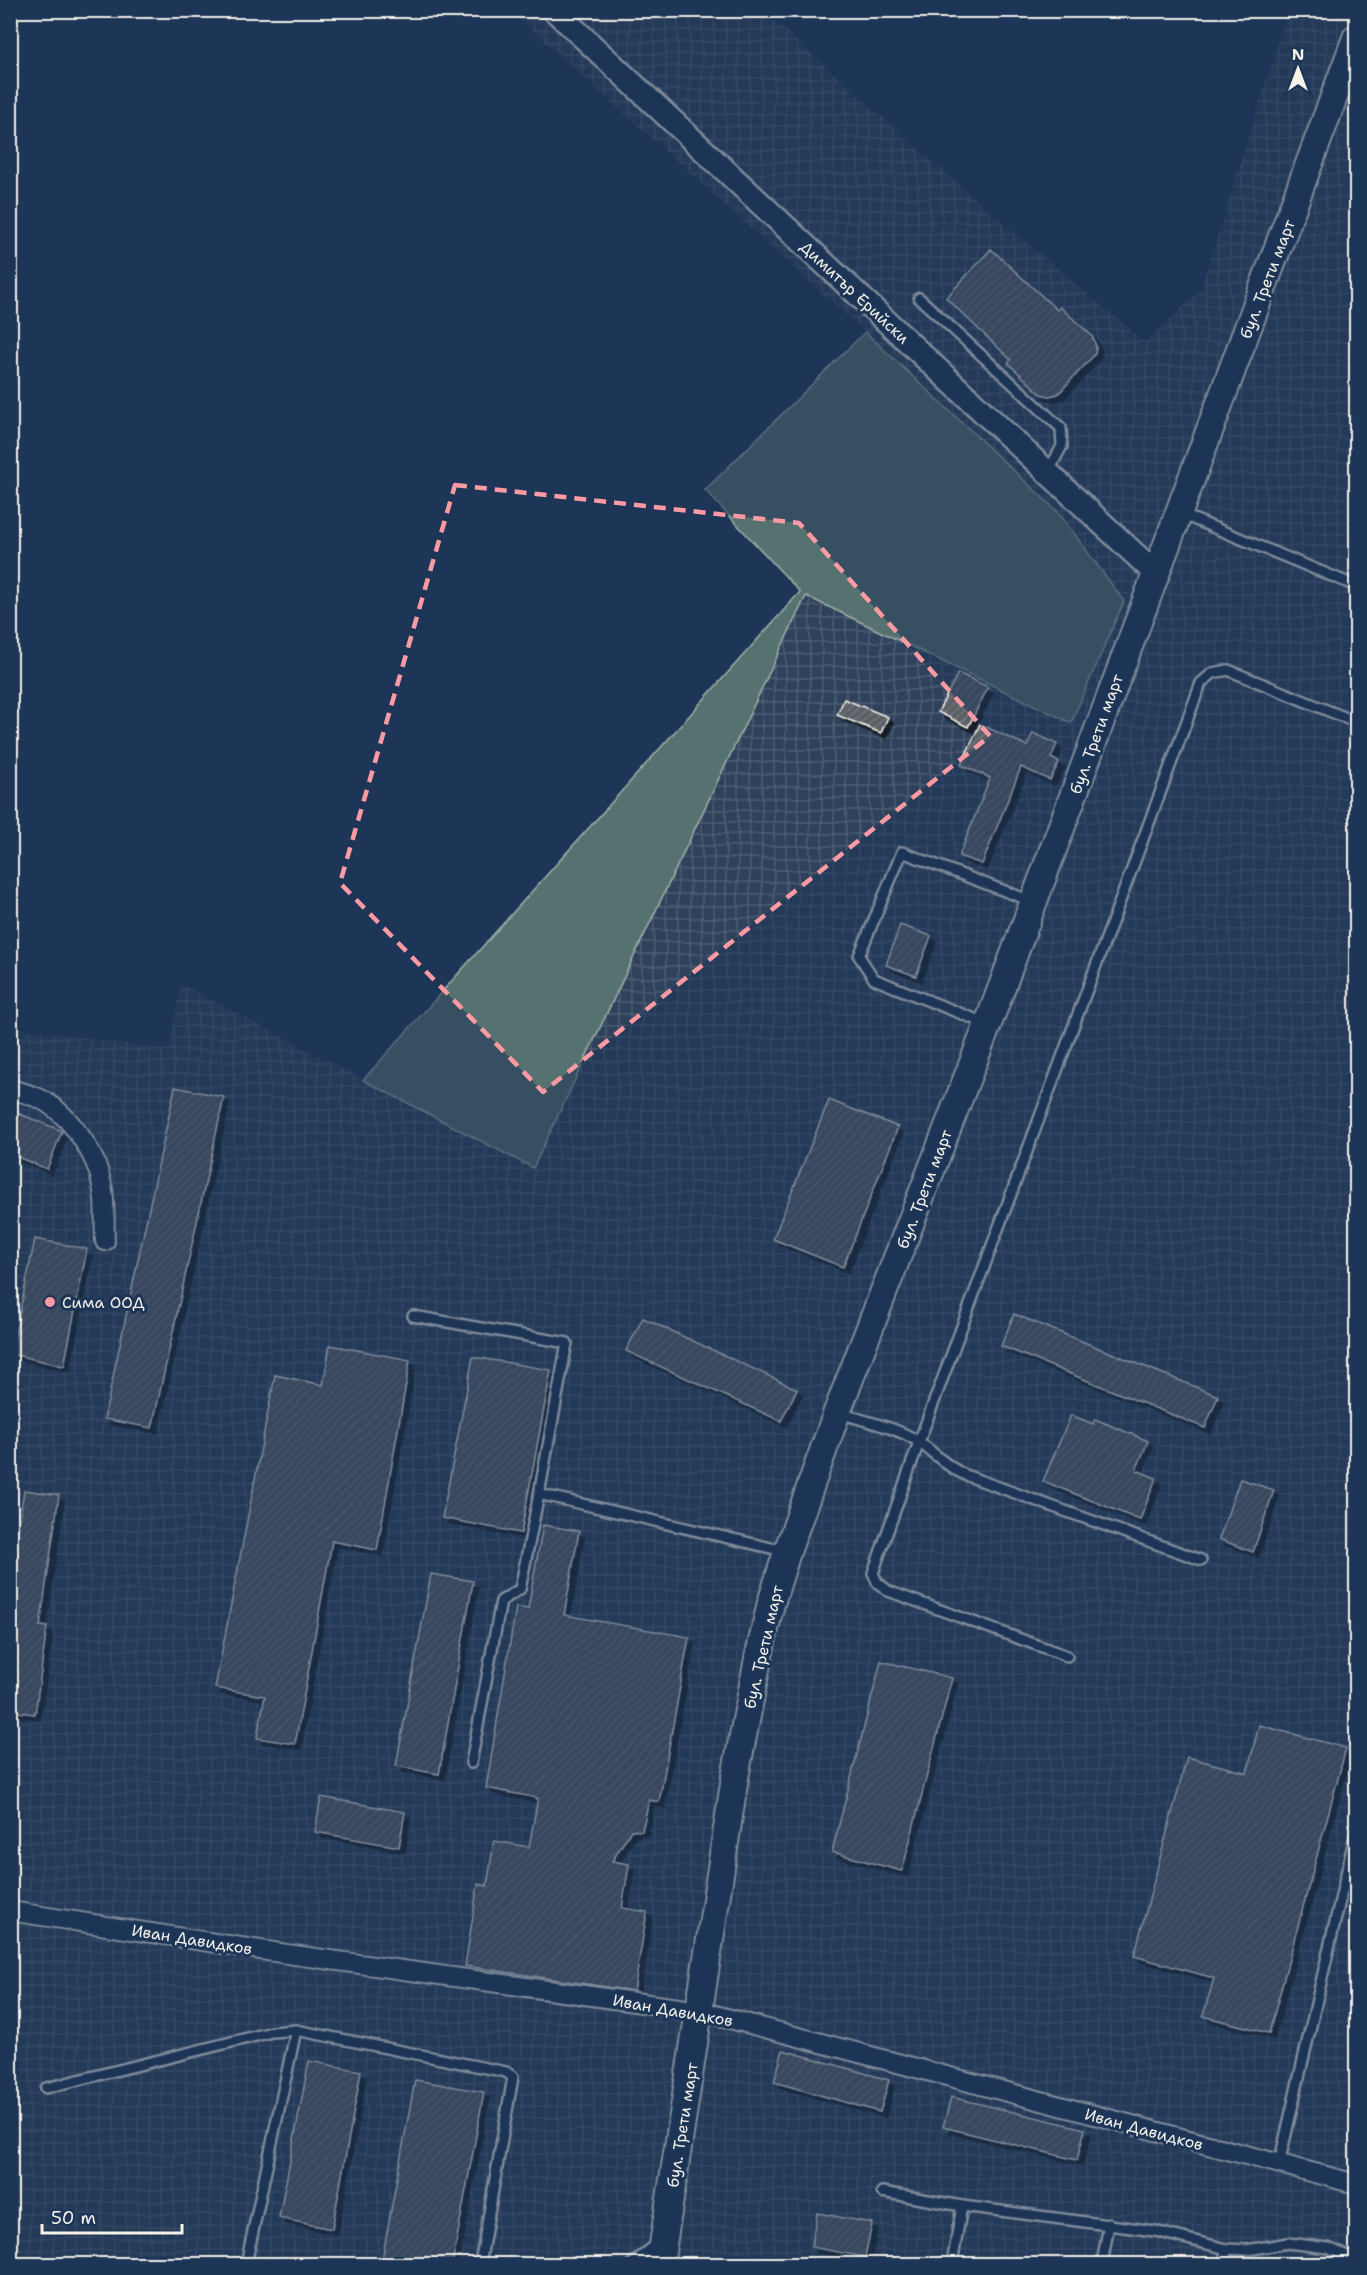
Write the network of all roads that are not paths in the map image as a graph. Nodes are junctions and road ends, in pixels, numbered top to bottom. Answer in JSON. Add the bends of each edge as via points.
{"nodes":[{"id":1,"x":554,"y":10,"type":"edge"},
{"id":2,"x":1356,"y":38,"type":"edge"},
{"id":3,"x":1356,"y":68,"type":"edge"},
{"id":4,"x":1317,"y":148,"type":"junction"},
{"id":5,"x":919,"y":298,"type":"dead end"},
{"id":6,"x":1048,"y":472,"type":"junction"},
{"id":7,"x":1179,"y":513,"type":"junction"},
{"id":8,"x":1156,"y":574,"type":"junction"},
{"id":9,"x":1356,"y":586,"type":"edge"},
{"id":10,"x":1356,"y":722,"type":"edge"},
{"id":11,"x":1034,"y":902,"type":"junction"},
{"id":12,"x":988,"y":1024,"type":"junction"},
{"id":13,"x":10,"y":1089,"type":"edge"},
{"id":14,"x":105,"y":1241,"type":"dead end"},
{"id":15,"x":413,"y":1316,"type":"dead end"},
{"id":16,"x":837,"y":1412,"type":"junction"},
{"id":17,"x":919,"y":1442,"type":"junction"},
{"id":18,"x":539,"y":1494,"type":"junction"},
{"id":19,"x":787,"y":1551,"type":"junction"},
{"id":20,"x":1201,"y":1560,"type":"dead end"},
{"id":21,"x":1067,"y":1656,"type":"dead end"},
{"id":22,"x":471,"y":1762,"type":"dead end"},
{"id":23,"x":1356,"y":1832,"type":"edge"},
{"id":24,"x":10,"y":1911,"type":"edge"},
{"id":25,"x":700,"y":2012,"type":"junction"},
{"id":26,"x":296,"y":2030,"type":"junction"},
{"id":27,"x":46,"y":2088,"type":"dead end"},
{"id":28,"x":1280,"y":2164,"type":"junction"},
{"id":29,"x":1356,"y":2184,"type":"edge"},
{"id":30,"x":882,"y":2192,"type":"dead end"},
{"id":31,"x":962,"y":2206,"type":"junction"},
{"id":32,"x":1109,"y":2224,"type":"junction"},
{"id":33,"x":664,"y":2239,"type":"junction"},
{"id":34,"x":1227,"y":2249,"type":"junction"},
{"id":35,"x":1356,"y":2260,"type":"edge"},
{"id":36,"x":246,"y":2265,"type":"edge"},
{"id":37,"x":480,"y":2265,"type":"edge"},
{"id":38,"x":632,"y":2265,"type":"edge"},
{"id":39,"x":660,"y":2265,"type":"edge"},
{"id":40,"x":952,"y":2265,"type":"edge"},
{"id":41,"x":1102,"y":2265,"type":"edge"},
{"id":42,"x":1223,"y":2265,"type":"edge"}],
"edges":[{"from":1,"to":6,"type":"street","name":"Димитър Ерийски"},
{"from":2,"to":4,"type":"main road","name":"бул. Трети март"},
{"from":3,"to":4,"type":"main road","name":"бул. Трети март"},
{"from":4,"to":7,"type":"main road","name":"бул. Трети март"},
{"from":5,"to":6,"type":"lane","via":[[1061,428],[1062,447]]},
{"from":6,"to":8,"type":"street","name":"Димитър Ерийски"},
{"from":7,"to":8,"type":"main road","name":"бул. Трети март"},
{"from":7,"to":9,"type":"lane"},
{"from":8,"to":11,"type":"main road","name":"бул. Трети март"},
{"from":10,"to":17,"type":"lane","via":[[1228,670],[1213,673],[1201,683]]},
{"from":11,"to":12,"type":"main road","name":"бул. Трети март"},
{"from":11,"to":12,"type":"lane","via":[[902,852],[859,956],[874,979]]},
{"from":12,"to":16,"type":"main road","name":"бул. Трети март"},
{"from":13,"to":14,"type":"street","via":[[51,1105],[81,1138],[102,1182]]},
{"from":15,"to":18,"type":"lane","via":[[567,1343]]},
{"from":16,"to":17,"type":"lane"},
{"from":16,"to":19,"type":"main road","name":"бул. Трети март"},
{"from":17,"to":20,"type":"lane","via":[[948,1467],[965,1475]]},
{"from":17,"to":21,"type":"lane","via":[[873,1573],[877,1582],[888,1591]]},
{"from":18,"to":19,"type":"lane"},
{"from":18,"to":22,"type":"lane","via":[[520,1589],[501,1602]]},
{"from":19,"to":25,"type":"main road","name":"бул. Трети март","via":[[758,1659],[735,1777]]},
{"from":23,"to":28,"type":"lane"},
{"from":24,"to":25,"type":"street","name":"Иван Давидков"},
{"from":25,"to":28,"type":"street","name":"Иван Давидков"},
{"from":25,"to":33,"type":"main road","name":"бул. Трети март"},
{"from":26,"to":27,"type":"lane","via":[[281,2029]]},
{"from":26,"to":36,"type":"lane"},
{"from":26,"to":37,"type":"lane","via":[[510,2073],[514,2081]]},
{"from":28,"to":29,"type":"street","name":"Иван Давидков"},
{"from":30,"to":31,"type":"lane"},
{"from":31,"to":32,"type":"lane"},
{"from":31,"to":40,"type":"lane"},
{"from":32,"to":34,"type":"lane"},
{"from":32,"to":41,"type":"lane"},
{"from":33,"to":38,"type":"lane"},
{"from":33,"to":39,"type":"main road","name":"бул. Трети март"},
{"from":34,"to":35,"type":"lane","via":[[1247,2250],[1288,2242],[1329,2248]]},
{"from":34,"to":42,"type":"lane"}]}
